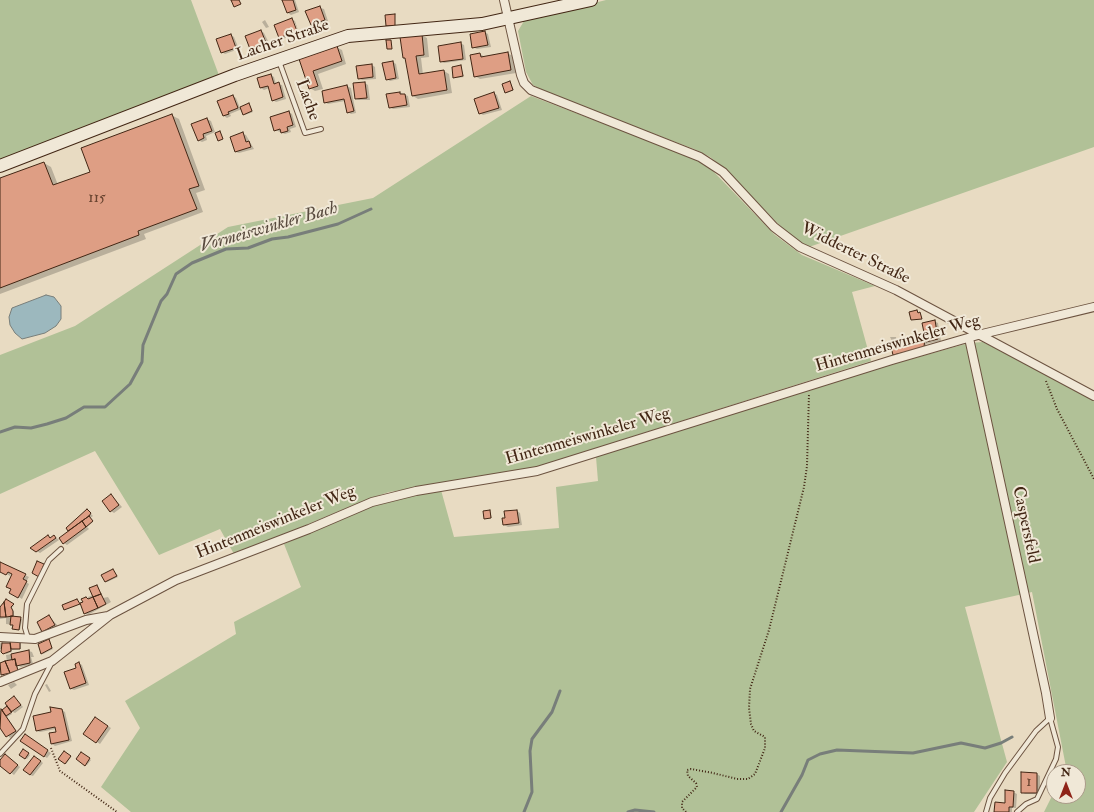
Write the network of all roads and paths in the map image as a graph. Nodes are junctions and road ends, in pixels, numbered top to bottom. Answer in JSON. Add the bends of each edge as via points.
{"nodes":[{"id":1,"x":504,"y":0,"type":"edge"},
{"id":2,"x":591,"y":0,"type":"edge"},
{"id":3,"x":509,"y":19,"type":"junction"},
{"id":4,"x":279,"y":60,"type":"junction"},
{"id":5,"x":322,"y":129,"type":"dead end"},
{"id":6,"x":0,"y":166,"type":"edge"},
{"id":7,"x":1094,"y":307,"type":"edge"},
{"id":8,"x":978,"y":335,"type":"junction"},
{"id":9,"x":969,"y":338,"type":"junction"},
{"id":10,"x":1043,"y":370,"type":"junction"},
{"id":11,"x":808,"y":385,"type":"junction"},
{"id":12,"x":1094,"y":396,"type":"edge"},
{"id":13,"x":1094,"y":479,"type":"edge"},
{"id":14,"x":61,"y":549,"type":"dead end"},
{"id":15,"x":110,"y":615,"type":"junction"},
{"id":16,"x":0,"y":637,"type":"edge"},
{"id":17,"x":28,"y":638,"type":"junction"},
{"id":18,"x":52,"y":661,"type":"junction"},
{"id":19,"x":0,"y":682,"type":"edge"},
{"id":20,"x":1050,"y":718,"type":"junction"},
{"id":21,"x":51,"y":748,"type":"dead end"},
{"id":22,"x":0,"y":754,"type":"edge"},
{"id":23,"x":117,"y":812,"type":"edge"},
{"id":24,"x":686,"y":812,"type":"edge"},
{"id":25,"x":986,"y":812,"type":"edge"},
{"id":26,"x":1017,"y":812,"type":"edge"}],
"edges":[{"from":1,"to":3,"type":"street","name":"Widderter Straße"},
{"from":2,"to":3,"type":"street","name":"Lacher Straße"},
{"from":3,"to":4,"type":"street","name":"Lacher Straße","via":[[457,28],[356,35]]},
{"from":3,"to":8,"type":"street","name":"Widderter Straße","via":[[521,75],[531,90],[705,160],[723,172],[774,227],[800,248],[896,290]]},
{"from":4,"to":5,"type":"lane","name":"Lache","via":[[305,133]]},
{"from":4,"to":6,"type":"street","name":"Lacher Straße"},
{"from":7,"to":8,"type":"street","name":"Hintenmeiswinkeler Weg"},
{"from":8,"to":9,"type":"street","name":"Hintenmeiswinkeler Weg"},
{"from":8,"to":10,"type":"street","name":"Widderter Straße"},
{"from":9,"to":11,"type":"street","name":"Hintenmeiswinkeler Weg"},
{"from":9,"to":20,"type":"street","name":"Caspersfeld"},
{"from":10,"to":12,"type":"street","name":"Widderter Straße"},
{"from":10,"to":13,"type":"path","via":[[1054,401]]},
{"from":11,"to":15,"type":"street","name":"Hintenmeiswinkeler Weg","via":[[536,471],[416,491],[372,502],[195,572]]},
{"from":11,"to":24,"type":"path","via":[[807,466],[804,487],[769,630],[750,689],[751,724],[754,731],[765,737],[765,748],[755,774],[748,779],[687,770],[688,776],[697,787],[682,802],[682,808]]},
{"from":14,"to":17,"type":"lane","via":[[49,560],[26,604],[25,628]]},
{"from":15,"to":17,"type":"street","via":[[86,620],[39,638]]},
{"from":15,"to":18,"type":"street","name":"Hintenmeiswinkeler Weg"},
{"from":16,"to":17,"type":"street"},
{"from":18,"to":19,"type":"street","name":"Hintenmeiswinkeler Weg"},
{"from":18,"to":22,"type":"lane","via":[[35,694],[23,729]]},
{"from":20,"to":25,"type":"lane","via":[[1036,731],[1005,773],[990,798]]},
{"from":20,"to":26,"type":"lane","name":"Caspersfeld","via":[[1058,747],[1056,759],[1037,799]]},
{"from":21,"to":23,"type":"path","via":[[60,771]]}]}
